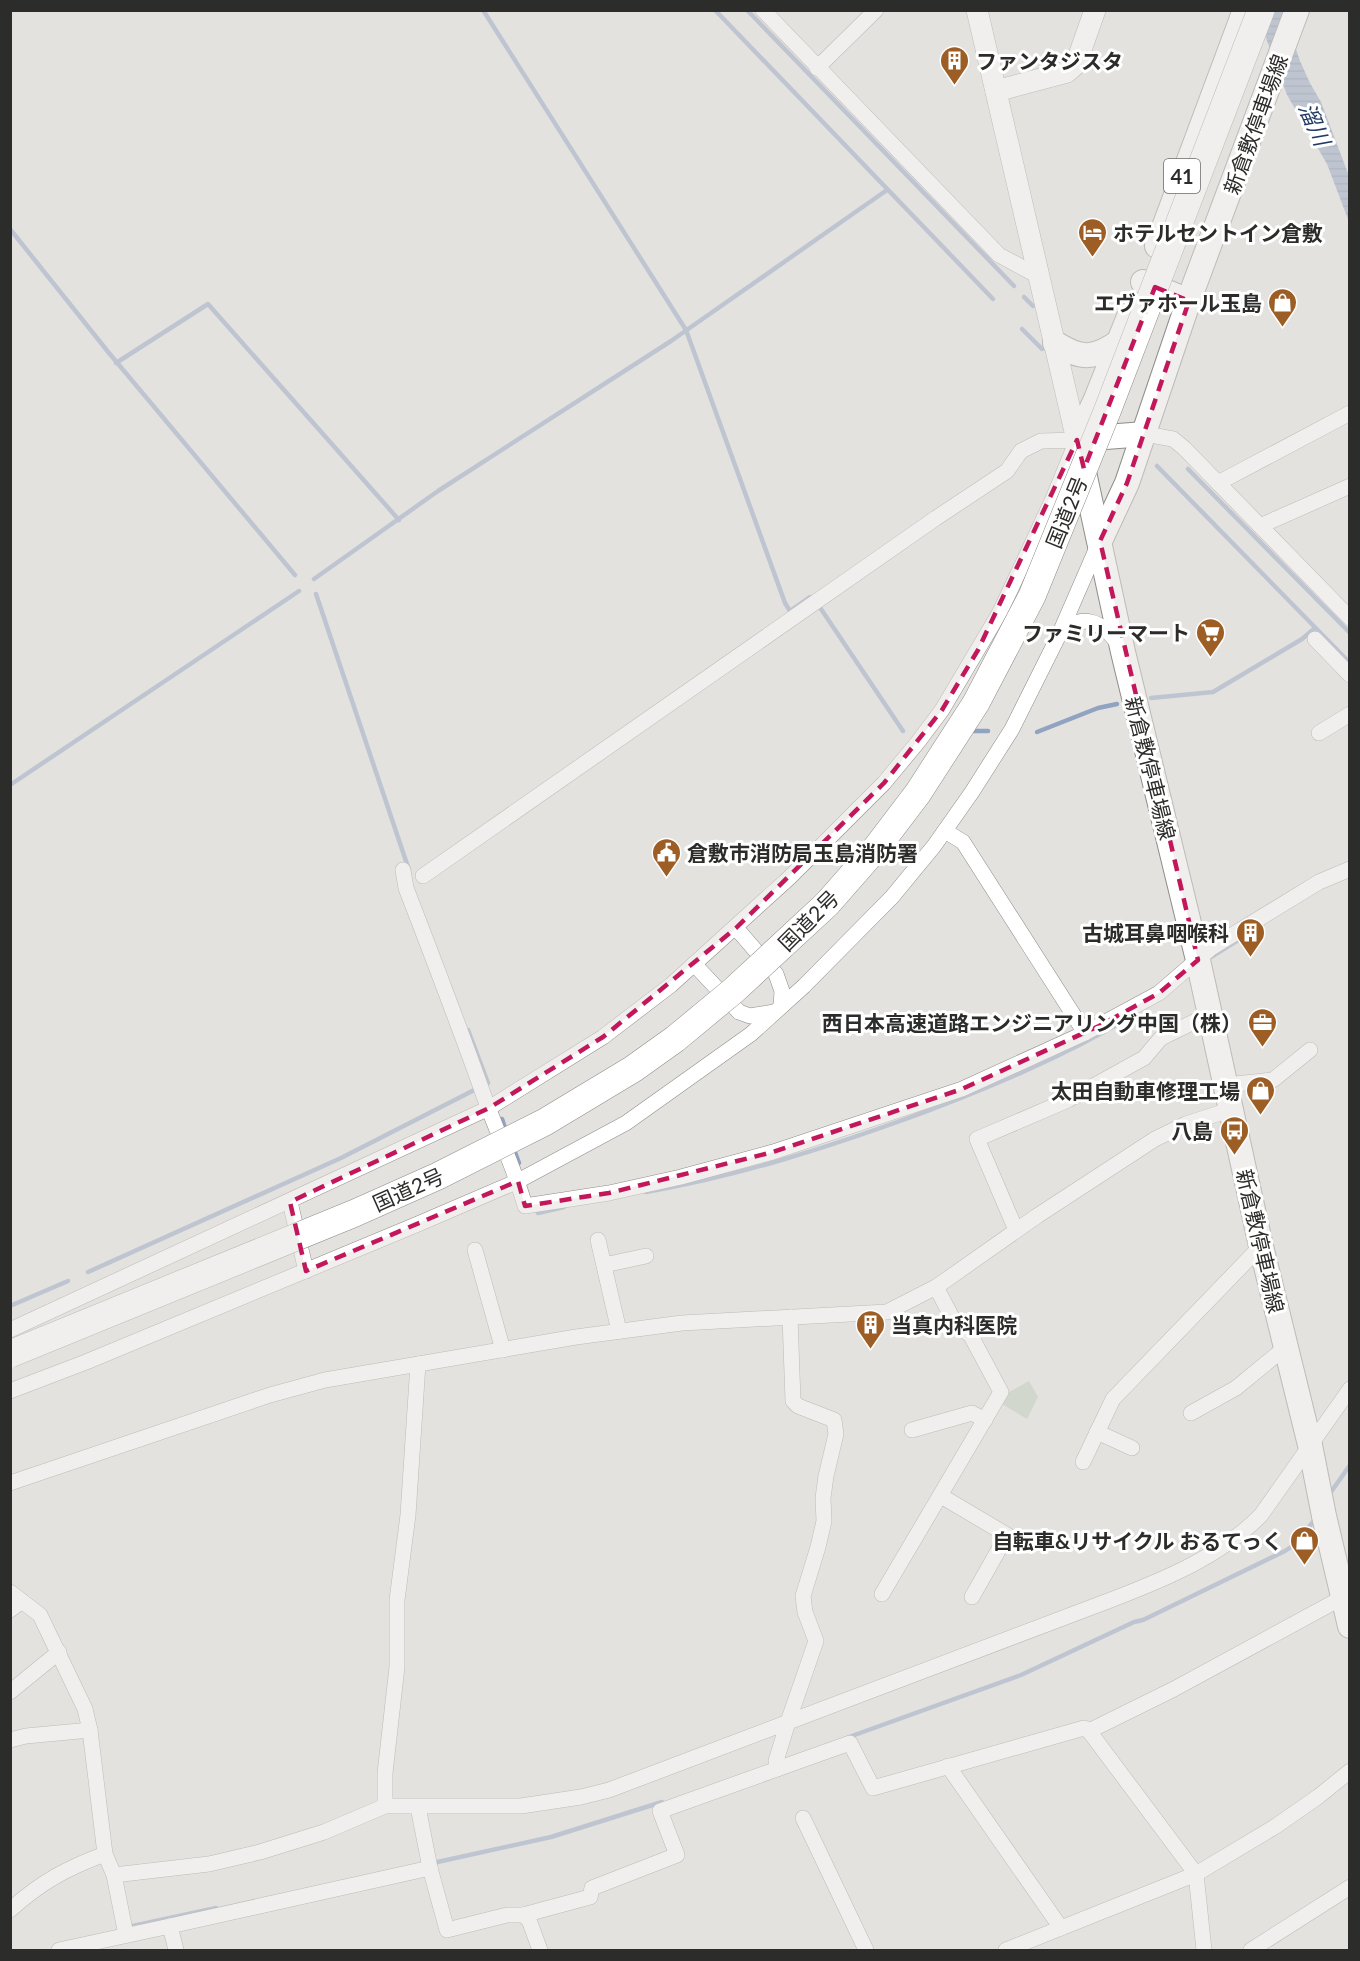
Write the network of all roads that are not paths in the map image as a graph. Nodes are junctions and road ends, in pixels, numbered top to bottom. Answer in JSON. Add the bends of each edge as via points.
{"nodes":[{"id":1,"x":763,"y":10,"type":"edge"},
{"id":2,"x":876,"y":10,"type":"edge"},
{"id":3,"x":977,"y":10,"type":"edge"},
{"id":4,"x":1095,"y":10,"type":"edge"},
{"id":5,"x":1245,"y":10,"type":"edge"},
{"id":6,"x":1261,"y":10,"type":"edge"},
{"id":7,"x":1297,"y":10,"type":"edge"},
{"id":8,"x":818,"y":68,"type":"junction"},
{"id":9,"x":996,"y":91,"type":"junction"},
{"id":10,"x":1040,"y":277,"type":"junction"},
{"id":11,"x":1143,"y":282,"type":"junction"},
{"id":12,"x":1189,"y":301,"type":"junction"},
{"id":13,"x":1120,"y":341,"type":"junction"},
{"id":14,"x":1055,"y":343,"type":"junction"},
{"id":15,"x":1350,"y":413,"type":"edge"},
{"id":16,"x":1145,"y":434,"type":"junction"},
{"id":17,"x":1077,"y":440,"type":"junction"},
{"id":18,"x":1218,"y":483,"type":"junction"},
{"id":19,"x":1350,"y":486,"type":"edge"},
{"id":20,"x":1260,"y":526,"type":"junction"},
{"id":21,"x":1100,"y":541,"type":"junction"},
{"id":22,"x":1350,"y":618,"type":"edge"},
{"id":23,"x":1059,"y":635,"type":"junction"},
{"id":24,"x":1315,"y":639,"type":"dead end"},
{"id":25,"x":1123,"y":652,"type":"junction"},
{"id":26,"x":1350,"y":675,"type":"edge"},
{"id":27,"x":1350,"y":714,"type":"edge"},
{"id":28,"x":1319,"y":733,"type":"dead end"},
{"id":29,"x":945,"y":831,"type":"junction"},
{"id":30,"x":1350,"y":868,"type":"edge"},
{"id":31,"x":403,"y":870,"type":"dead end"},
{"id":32,"x":423,"y":876,"type":"dead end"},
{"id":33,"x":736,"y":928,"type":"junction"},
{"id":34,"x":1198,"y":960,"type":"junction"},
{"id":35,"x":694,"y":964,"type":"junction"},
{"id":36,"x":778,"y":1009,"type":"junction"},
{"id":37,"x":1210,"y":1014,"type":"junction"},
{"id":38,"x":1085,"y":1033,"type":"junction"},
{"id":39,"x":1310,"y":1050,"type":"dead end"},
{"id":40,"x":1226,"y":1085,"type":"junction"},
{"id":41,"x":489,"y":1108,"type":"junction"},
{"id":42,"x":1232,"y":1109,"type":"junction"},
{"id":43,"x":518,"y":1181,"type":"junction"},
{"id":44,"x":290,"y":1202,"type":"junction"},
{"id":45,"x":1016,"y":1230,"type":"junction"},
{"id":46,"x":598,"y":1240,"type":"dead end"},
{"id":47,"x":1261,"y":1246,"type":"junction"},
{"id":48,"x":475,"y":1250,"type":"dead end"},
{"id":49,"x":646,"y":1256,"type":"dead end"},
{"id":50,"x":604,"y":1265,"type":"junction"},
{"id":51,"x":306,"y":1270,"type":"junction"},
{"id":52,"x":936,"y":1287,"type":"junction"},
{"id":53,"x":790,"y":1317,"type":"junction"},
{"id":54,"x":10,"y":1330,"type":"edge"},
{"id":55,"x":619,"y":1331,"type":"junction"},
{"id":56,"x":1286,"y":1347,"type":"junction"},
{"id":57,"x":503,"y":1350,"type":"junction"},
{"id":58,"x":10,"y":1354,"type":"edge"},
{"id":59,"x":418,"y":1364,"type":"junction"},
{"id":60,"x":1350,"y":1389,"type":"edge"},
{"id":61,"x":10,"y":1391,"type":"edge"},
{"id":62,"x":1191,"y":1413,"type":"dead end"},
{"id":63,"x":985,"y":1420,"type":"junction"},
{"id":64,"x":912,"y":1430,"type":"dead end"},
{"id":65,"x":1097,"y":1432,"type":"junction"},
{"id":66,"x":1310,"y":1445,"type":"junction"},
{"id":67,"x":1132,"y":1448,"type":"dead end"},
{"id":68,"x":1083,"y":1462,"type":"dead end"},
{"id":69,"x":10,"y":1483,"type":"edge"},
{"id":70,"x":941,"y":1496,"type":"junction"},
{"id":71,"x":882,"y":1594,"type":"dead end"},
{"id":72,"x":1346,"y":1595,"type":"edge"},
{"id":73,"x":972,"y":1597,"type":"dead end"},
{"id":74,"x":14,"y":1601,"type":"edge"},
{"id":75,"x":1350,"y":1626,"type":"edge"},
{"id":76,"x":59,"y":1652,"type":"junction"},
{"id":77,"x":10,"y":1692,"type":"edge"},
{"id":78,"x":788,"y":1722,"type":"junction"},
{"id":79,"x":90,"y":1730,"type":"junction"},
{"id":80,"x":1089,"y":1731,"type":"junction"},
{"id":81,"x":10,"y":1740,"type":"edge"},
{"id":82,"x":776,"y":1766,"type":"junction"},
{"id":83,"x":948,"y":1766,"type":"junction"},
{"id":84,"x":1350,"y":1771,"type":"edge"},
{"id":85,"x":385,"y":1806,"type":"junction"},
{"id":86,"x":418,"y":1807,"type":"junction"},
{"id":87,"x":803,"y":1818,"type":"dead end"},
{"id":88,"x":105,"y":1854,"type":"junction"},
{"id":89,"x":430,"y":1868,"type":"junction"},
{"id":90,"x":1196,"y":1874,"type":"junction"},
{"id":91,"x":114,"y":1875,"type":"junction"},
{"id":92,"x":1350,"y":1887,"type":"edge"},
{"id":93,"x":10,"y":1910,"type":"edge"},
{"id":94,"x":523,"y":1915,"type":"junction"},
{"id":95,"x":171,"y":1926,"type":"junction"},
{"id":96,"x":1061,"y":1928,"type":"junction"},
{"id":97,"x":125,"y":1930,"type":"junction"},
{"id":98,"x":59,"y":1950,"type":"edge"},
{"id":99,"x":176,"y":1950,"type":"edge"},
{"id":100,"x":540,"y":1950,"type":"edge"},
{"id":101,"x":866,"y":1950,"type":"edge"},
{"id":102,"x":1006,"y":1950,"type":"edge"},
{"id":103,"x":1204,"y":1950,"type":"edge"},
{"id":104,"x":1251,"y":1950,"type":"edge"}],
"edges":[{"from":1,"to":8,"type":"street"},
{"from":2,"to":8,"type":"street"},
{"from":3,"to":9,"type":"street"},
{"from":4,"to":9,"type":"street","via":[[1076,64],[1068,72]]},
{"from":5,"to":11,"type":"main road","number":"41"},
{"from":6,"to":58,"type":"highway","name":"国道2号","bridge":true,"via":[[1032,596],[976,703],[918,793],[827,904],[675,1039],[545,1122],[355,1213]]},
{"from":7,"to":12,"type":"main road","name":"新倉敷停車場線","number":"41"},
{"from":8,"to":10,"type":"street","via":[[999,255]]},
{"from":9,"to":10,"type":"street"},
{"from":10,"to":14,"type":"street"},
{"from":11,"to":12,"type":"main road"},
{"from":11,"to":13,"type":"main road","number":"41"},
{"from":12,"to":16,"type":"main road","name":"新倉敷停車場線","number":"41"},
{"from":13,"to":14,"type":"main road","via":[[1107,350],[1084,356]]},
{"from":13,"to":17,"type":"main road","number":"41"},
{"from":14,"to":17,"type":"street"},
{"from":15,"to":18,"type":"street"},
{"from":16,"to":17,"type":"main road"},
{"from":16,"to":18,"type":"street","via":[[1173,438]]},
{"from":16,"to":21,"type":"main road","name":"新倉敷停車場線","number":"41"},
{"from":17,"to":21,"type":"main road","name":"新倉敷停車場線"},
{"from":17,"to":32,"type":"street","via":[[1041,441],[1021,452],[1007,471]]},
{"from":17,"to":33,"type":"street","via":[[1000,612],[942,710],[884,783]]},
{"from":18,"to":20,"type":"street"},
{"from":19,"to":20,"type":"street"},
{"from":20,"to":22,"type":"street"},
{"from":21,"to":23,"type":"street"},
{"from":21,"to":25,"type":"main road","name":"新倉敷停車場線"},
{"from":23,"to":25,"type":"street","via":[[1067,627],[1096,622],[1106,628]]},
{"from":23,"to":29,"type":"street","via":[[1012,729]]},
{"from":24,"to":26,"type":"street"},
{"from":25,"to":34,"type":"main road","name":"新倉敷停車場線"},
{"from":27,"to":28,"type":"street"},
{"from":29,"to":36,"type":"street","via":[[878,911]]},
{"from":29,"to":38,"type":"street","via":[[963,842]]},
{"from":30,"to":34,"type":"street","via":[[1264,915]]},
{"from":31,"to":41,"type":"street","via":[[406,888]]},
{"from":33,"to":35,"type":"street"},
{"from":33,"to":36,"type":"street","via":[[776,974],[782,991]]},
{"from":34,"to":37,"type":"main road","name":"新倉敷停車場線"},
{"from":34,"to":38,"type":"street","via":[[1159,993]]},
{"from":35,"to":36,"type":"street","via":[[739,1012],[750,1016]]},
{"from":35,"to":41,"type":"street","via":[[603,1037]]},
{"from":36,"to":43,"type":"street","via":[[751,1034],[626,1123]]},
{"from":37,"to":40,"type":"main road","name":"新倉敷停車場線"},
{"from":37,"to":45,"type":"street","via":[[1161,1038],[1144,1058],[1068,1100],[977,1138]]},
{"from":38,"to":43,"type":"street","via":[[962,1089],[773,1152],[681,1177],[525,1206]]},
{"from":39,"to":40,"type":"street","via":[[1273,1080]]},
{"from":40,"to":42,"type":"main road","name":"新倉敷停車場線"},
{"from":41,"to":43,"type":"street"},
{"from":41,"to":44,"type":"street"},
{"from":42,"to":45,"type":"street","via":[[1155,1138]]},
{"from":42,"to":47,"type":"main road","name":"新倉敷停車場線"},
{"from":43,"to":51,"type":"street"},
{"from":44,"to":51,"type":"street"},
{"from":44,"to":54,"type":"street"},
{"from":45,"to":52,"type":"street"},
{"from":46,"to":50,"type":"street"},
{"from":47,"to":56,"type":"main road","name":"新倉敷停車場線"},
{"from":47,"to":65,"type":"street","via":[[1113,1400]]},
{"from":48,"to":57,"type":"street"},
{"from":49,"to":50,"type":"street"},
{"from":50,"to":55,"type":"street"},
{"from":51,"to":61,"type":"street"},
{"from":52,"to":53,"type":"street","via":[[887,1312]]},
{"from":52,"to":63,"type":"street","via":[[955,1323],[971,1336],[1001,1392]]},
{"from":53,"to":55,"type":"street"},
{"from":53,"to":78,"type":"street","via":[[793,1401],[834,1420],[836,1434],[826,1476],[824,1521],[802,1596],[816,1641]]},
{"from":55,"to":57,"type":"street"},
{"from":56,"to":62,"type":"street","via":[[1236,1388]]},
{"from":56,"to":66,"type":"main road","name":"新倉敷停車場線"},
{"from":57,"to":59,"type":"street"},
{"from":59,"to":69,"type":"street","via":[[325,1380],[270,1395]]},
{"from":59,"to":85,"type":"street","via":[[408,1515],[397,1600],[397,1667]]},
{"from":60,"to":66,"type":"street"},
{"from":63,"to":64,"type":"street","via":[[972,1413]]},
{"from":63,"to":70,"type":"street"},
{"from":65,"to":67,"type":"street"},
{"from":65,"to":68,"type":"street"},
{"from":66,"to":72,"type":"main road","name":"新倉敷停車場線"},
{"from":66,"to":78,"type":"street","via":[[1261,1515],[1228,1545],[1127,1594]]},
{"from":70,"to":71,"type":"street"},
{"from":70,"to":73,"type":"street","via":[[1007,1535]]},
{"from":72,"to":75,"type":"main road","name":"新倉敷停車場線"},
{"from":72,"to":80,"type":"street"},
{"from":74,"to":76,"type":"street","via":[[40,1615]]},
{"from":76,"to":77,"type":"street"},
{"from":76,"to":79,"type":"street","via":[[85,1709]]},
{"from":78,"to":82,"type":"street"},
{"from":78,"to":86,"type":"street","via":[[581,1797],[521,1806]]},
{"from":79,"to":81,"type":"street"},
{"from":79,"to":88,"type":"street"},
{"from":80,"to":83,"type":"street","via":[[1084,1728]]},
{"from":80,"to":90,"type":"street"},
{"from":82,"to":83,"type":"street","via":[[850,1743],[873,1788]]},
{"from":82,"to":94,"type":"street","via":[[660,1811],[677,1855],[592,1888],[590,1896]]},
{"from":83,"to":96,"type":"street"},
{"from":84,"to":90,"type":"street","via":[[1276,1826]]},
{"from":85,"to":86,"type":"street"},
{"from":85,"to":91,"type":"street","via":[[324,1832],[260,1852],[209,1864]]},
{"from":86,"to":89,"type":"street"},
{"from":87,"to":101,"type":"street"},
{"from":88,"to":91,"type":"street"},
{"from":88,"to":93,"type":"street","via":[[70,1866]]},
{"from":89,"to":94,"type":"street","via":[[447,1930],[507,1915]]},
{"from":89,"to":95,"type":"street"},
{"from":90,"to":96,"type":"street"},
{"from":90,"to":103,"type":"street"},
{"from":91,"to":97,"type":"street"},
{"from":92,"to":104,"type":"street"},
{"from":94,"to":100,"type":"street","via":[[529,1920]]},
{"from":95,"to":97,"type":"street"},
{"from":95,"to":99,"type":"street"},
{"from":96,"to":102,"type":"street"},
{"from":97,"to":98,"type":"street"}]}
